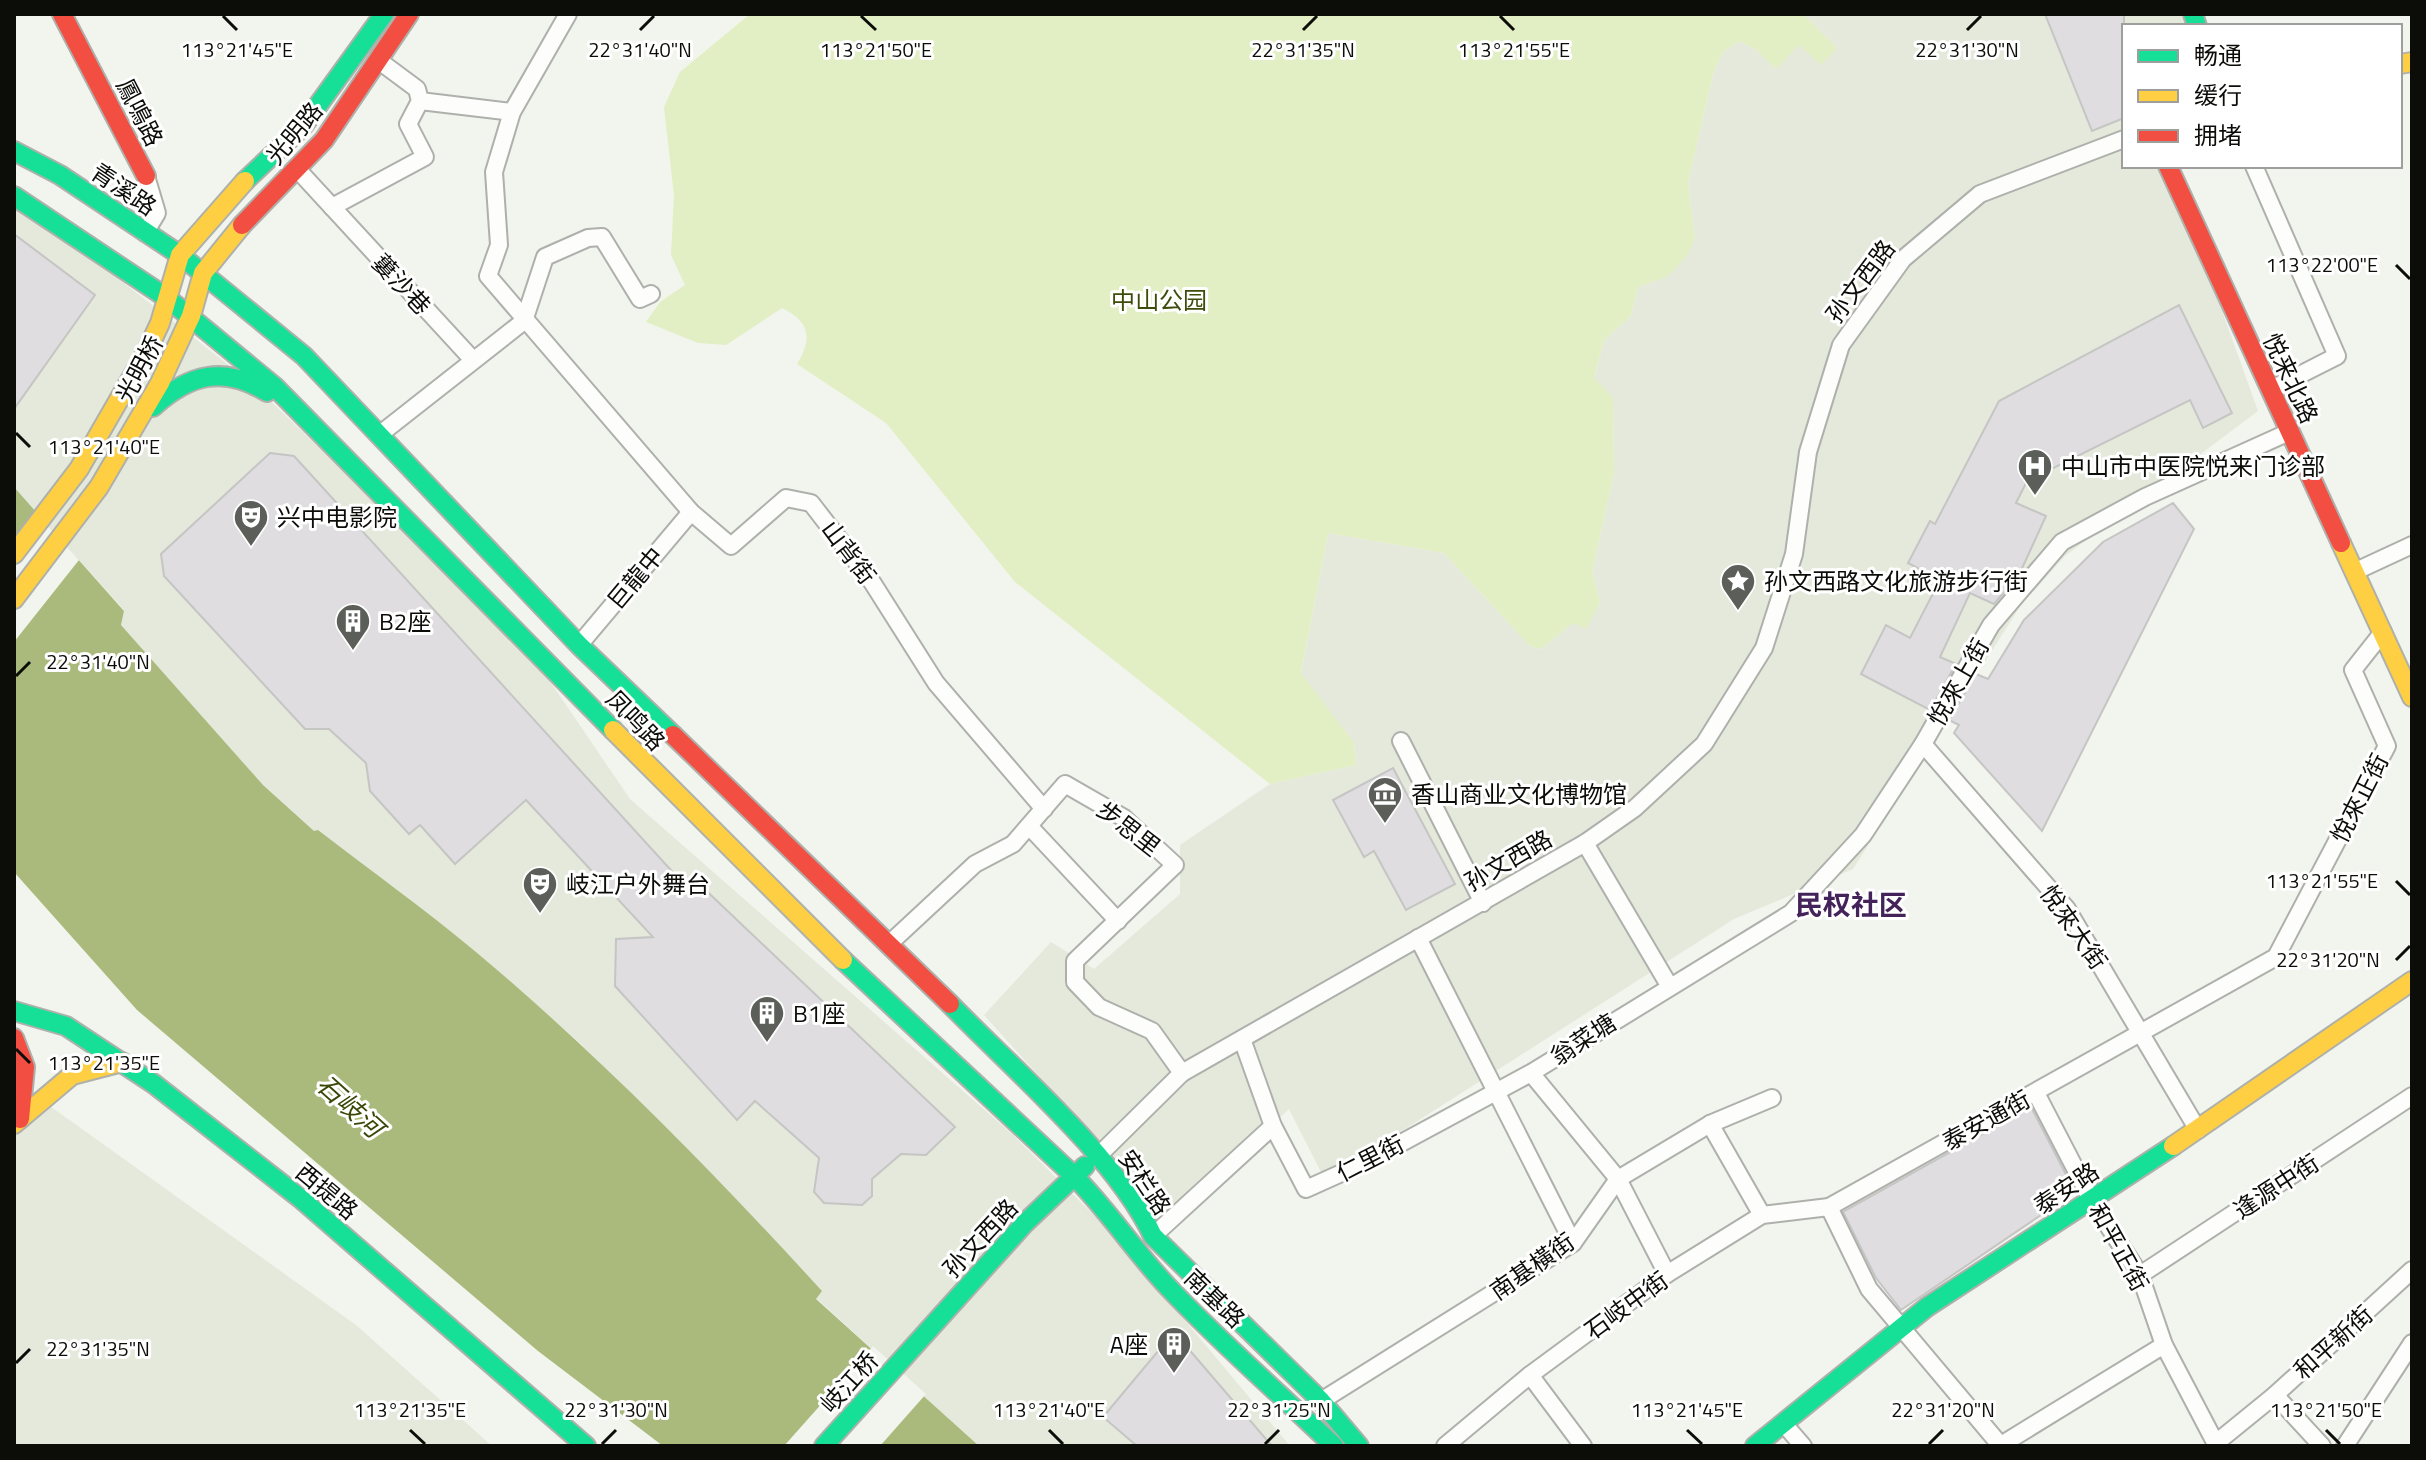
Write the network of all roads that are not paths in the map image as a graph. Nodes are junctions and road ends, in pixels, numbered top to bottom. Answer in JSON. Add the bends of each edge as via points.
{"nodes":[{"id":1,"x":62,"y":14,"type":"edge"},
{"id":2,"x":384,"y":14,"type":"edge"},
{"id":3,"x":409,"y":14,"type":"edge"},
{"id":4,"x":568,"y":14,"type":"edge"},
{"id":5,"x":378,"y":60,"type":"junction"},
{"id":6,"x":420,"y":101,"type":"junction"},
{"id":7,"x":512,"y":112,"type":"junction"},
{"id":8,"x":2122,"y":140,"type":"edge"},
{"id":9,"x":14,"y":151,"type":"edge"},
{"id":10,"x":2169,"y":168,"type":"edge"},
{"id":11,"x":2255,"y":168,"type":"edge"},
{"id":12,"x":298,"y":170,"type":"junction"},
{"id":13,"x":146,"y":176,"type":"joint"},
{"id":14,"x":14,"y":196,"type":"edge"},
{"id":15,"x":332,"y":207,"type":"junction"},
{"id":16,"x":145,"y":233,"type":"junction"},
{"id":17,"x":180,"y":255,"type":"junction"},
{"id":18,"x":203,"y":273,"type":"junction"},
{"id":19,"x":651,"y":294,"type":"dead end"},
{"id":20,"x":167,"y":298,"type":"junction"},
{"id":21,"x":191,"y":316,"type":"junction"},
{"id":22,"x":524,"y":321,"type":"junction"},
{"id":23,"x":473,"y":360,"type":"junction"},
{"id":24,"x":2270,"y":390,"type":"junction"},
{"id":25,"x":310,"y":423,"type":"junction"},
{"id":26,"x":135,"y":425,"type":"junction"},
{"id":27,"x":2289,"y":432,"type":"junction"},
{"id":28,"x":379,"y":435,"type":"junction"},
{"id":29,"x":691,"y":512,"type":"junction"},
{"id":30,"x":2412,"y":545,"type":"edge"},
{"id":31,"x":14,"y":554,"type":"edge"},
{"id":32,"x":2356,"y":571,"type":"junction"},
{"id":33,"x":14,"y":599,"type":"edge"},
{"id":34,"x":2383,"y":632,"type":"junction"},
{"id":35,"x":579,"y":645,"type":"junction"},
{"id":36,"x":2412,"y":697,"type":"edge"},
{"id":37,"x":1401,"y":741,"type":"dead end"},
{"id":38,"x":1923,"y":744,"type":"junction"},
{"id":39,"x":1044,"y":809,"type":"junction"},
{"id":40,"x":1029,"y":826,"type":"junction"},
{"id":41,"x":1585,"y":843,"type":"junction"},
{"id":42,"x":1483,"y":903,"type":"junction"},
{"id":43,"x":1118,"y":921,"type":"junction"},
{"id":44,"x":1418,"y":938,"type":"junction"},
{"id":45,"x":890,"y":943,"type":"junction"},
{"id":46,"x":2412,"y":981,"type":"edge"},
{"id":47,"x":1670,"y":987,"type":"junction"},
{"id":48,"x":14,"y":1011,"type":"edge"},
{"id":49,"x":2142,"y":1030,"type":"junction"},
{"id":50,"x":14,"y":1038,"type":"edge"},
{"id":51,"x":1242,"y":1039,"type":"junction"},
{"id":52,"x":122,"y":1062,"type":"junction"},
{"id":53,"x":1182,"y":1073,"type":"junction"},
{"id":54,"x":1531,"y":1073,"type":"junction"},
{"id":55,"x":1496,"y":1091,"type":"junction"},
{"id":56,"x":2036,"y":1093,"type":"junction"},
{"id":57,"x":2412,"y":1096,"type":"edge"},
{"id":58,"x":1772,"y":1098,"type":"dead end"},
{"id":59,"x":17,"y":1122,"type":"edge"},
{"id":60,"x":1710,"y":1124,"type":"junction"},
{"id":61,"x":1273,"y":1126,"type":"junction"},
{"id":62,"x":2198,"y":1130,"type":"junction"},
{"id":63,"x":1098,"y":1156,"type":"junction"},
{"id":64,"x":1073,"y":1175,"type":"junction"},
{"id":65,"x":1618,"y":1179,"type":"junction"},
{"id":66,"x":2092,"y":1201,"type":"junction"},
{"id":67,"x":1829,"y":1207,"type":"junction"},
{"id":68,"x":1762,"y":1215,"type":"junction"},
{"id":69,"x":1153,"y":1236,"type":"junction"},
{"id":70,"x":1573,"y":1243,"type":"junction"},
{"id":71,"x":2412,"y":1270,"type":"edge"},
{"id":72,"x":1667,"y":1274,"type":"junction"},
{"id":73,"x":2140,"y":1275,"type":"junction"},
{"id":74,"x":1903,"y":1329,"type":"junction"},
{"id":75,"x":2412,"y":1343,"type":"edge"},
{"id":76,"x":2164,"y":1345,"type":"junction"},
{"id":77,"x":909,"y":1351,"type":"joint"},
{"id":78,"x":1530,"y":1375,"type":"junction"},
{"id":79,"x":2275,"y":1395,"type":"junction"},
{"id":80,"x":1321,"y":1401,"type":"junction"},
{"id":81,"x":1784,"y":1424,"type":"junction"},
{"id":82,"x":2001,"y":1445,"type":"edge"},
{"id":83,"x":2217,"y":1445,"type":"edge"},
{"id":84,"x":586,"y":1446,"type":"edge"},
{"id":85,"x":824,"y":1446,"type":"edge"},
{"id":86,"x":1334,"y":1446,"type":"edge"},
{"id":87,"x":1359,"y":1446,"type":"edge"},
{"id":88,"x":1445,"y":1446,"type":"edge"},
{"id":89,"x":1583,"y":1446,"type":"edge"},
{"id":90,"x":1755,"y":1446,"type":"edge"},
{"id":91,"x":1803,"y":1446,"type":"edge"},
{"id":92,"x":2322,"y":1446,"type":"edge"},
{"id":93,"x":2345,"y":1446,"type":"edge"}],
"edges":[{"from":1,"to":13,"type":"main road","name":"鳳鳴路"},
{"from":2,"to":17,"type":"main road","name":"光明路","via":[[303,126],[227,198]]},
{"from":3,"to":5,"type":"main road","name":"光明路"},
{"from":4,"to":7,"type":"street"},
{"from":5,"to":6,"type":"street","via":[[417,89]]},
{"from":5,"to":12,"type":"main road","name":"光明路"},
{"from":6,"to":7,"type":"street"},
{"from":6,"to":15,"type":"street","via":[[408,124],[425,157]]},
{"from":7,"to":22,"type":"street","name":"山背街","via":[[494,172],[499,245],[488,276]]},
{"from":8,"to":41,"type":"street","name":"孙文西路","via":[[1980,194],[1903,259],[1841,345],[1808,452],[1794,554],[1764,648],[1704,744],[1635,808]]},
{"from":9,"to":16,"type":"main road","name":"青溪路","via":[[60,175]]},
{"from":10,"to":24,"type":"main road","name":"悦来北路"},
{"from":11,"to":24,"type":"street","via":[[2337,356]]},
{"from":12,"to":15,"type":"street","name":"蔞沙巷"},
{"from":12,"to":18,"type":"main road","name":"光明路","via":[[248,218]]},
{"from":13,"to":16,"type":"street","name":"鳳鳴路","via":[[157,213]]},
{"from":14,"to":20,"type":"main road"},
{"from":15,"to":23,"type":"street","name":"蔞沙巷"},
{"from":16,"to":17,"type":"main road","name":"青溪路"},
{"from":17,"to":18,"type":"main road","name":"青溪路"},
{"from":17,"to":20,"type":"main road","name":"光明桥"},
{"from":18,"to":21,"type":"main road","name":"光明桥"},
{"from":18,"to":28,"type":"main road","name":"凤鸣路","via":[[304,356]]},
{"from":19,"to":22,"type":"street","via":[[640,299],[602,237],[588,238],[545,257]]},
{"from":20,"to":21,"type":"main road","name":"凤鸣路"},
{"from":20,"to":31,"type":"main road","name":"光明桥","via":[[147,351],[79,469]]},
{"from":21,"to":25,"type":"main road","name":"凤鸣路"},
{"from":21,"to":26,"type":"main road","name":"光明桥"},
{"from":22,"to":23,"type":"street"},
{"from":22,"to":29,"type":"street","name":"山背街"},
{"from":23,"to":28,"type":"street"},
{"from":24,"to":27,"type":"main road","name":"悦来北路"},
{"from":25,"to":26,"type":"main road","via":[[260,386],[208,372],[169,390]]},
{"from":25,"to":64,"type":"main road","name":"凤鸣路","via":[[729,848]]},
{"from":26,"to":33,"type":"main road","name":"光明桥","via":[[99,487]]},
{"from":27,"to":32,"type":"main road","name":"悦来北路"},
{"from":27,"to":38,"type":"street","name":"悅來上街","via":[[2145,497],[2062,542],[1991,625]]},
{"from":28,"to":35,"type":"main road","name":"凤鸣路"},
{"from":29,"to":35,"type":"street","name":"巨龍中"},
{"from":29,"to":39,"type":"street","name":"山背街","via":[[731,546],[786,498],[811,503],[872,582],[936,683]]},
{"from":30,"to":32,"type":"street"},
{"from":32,"to":34,"type":"main road","name":"悦来北路"},
{"from":34,"to":36,"type":"main road","name":"悦来北路"},
{"from":34,"to":49,"type":"street","name":"悅來正街","via":[[2353,670],[2387,746],[2276,957]]},
{"from":35,"to":45,"type":"main road","name":"凤鸣路"},
{"from":37,"to":42,"type":"street"},
{"from":38,"to":47,"type":"street","name":"悅來上街","via":[[1863,835],[1791,913]]},
{"from":38,"to":49,"type":"street","name":"悅來大街","via":[[2067,909]]},
{"from":39,"to":40,"type":"street","name":"步思里"},
{"from":39,"to":43,"type":"street","name":"步思里","via":[[1065,784],[1124,818],[1175,865]]},
{"from":40,"to":43,"type":"street"},
{"from":40,"to":45,"type":"street","name":"步思里","via":[[1013,844],[975,864]]},
{"from":41,"to":42,"type":"street","name":"孙文西路"},
{"from":41,"to":47,"type":"street"},
{"from":42,"to":44,"type":"street","name":"孙文西路"},
{"from":43,"to":53,"type":"street","name":"步思里","via":[[1075,961],[1075,982],[1099,1007],[1152,1031]]},
{"from":44,"to":51,"type":"street","name":"孙文西路"},
{"from":44,"to":55,"type":"street"},
{"from":45,"to":63,"type":"main road","name":"凤鸣路"},
{"from":46,"to":62,"type":"main road","name":"泰安路"},
{"from":47,"to":54,"type":"street","name":"翁菜塘"},
{"from":48,"to":52,"type":"main road","name":"西提路","via":[[66,1026]]},
{"from":49,"to":56,"type":"street","name":"泰安通街"},
{"from":49,"to":62,"type":"street","name":"悅來大街"},
{"from":50,"to":59,"type":"main road","via":[[24,1052],[26,1083]]},
{"from":51,"to":53,"type":"street","name":"孙文西路"},
{"from":51,"to":61,"type":"street","name":"仁里街"},
{"from":52,"to":59,"type":"main road","via":[[91,1065],[64,1077]]},
{"from":52,"to":84,"type":"main road","name":"西提路","via":[[300,1198]]},
{"from":53,"to":63,"type":"street","name":"孙文西路"},
{"from":54,"to":55,"type":"street","name":"翁菜塘"},
{"from":54,"to":65,"type":"street"},
{"from":55,"to":61,"type":"street","name":"仁里街","via":[[1306,1189]]},
{"from":55,"to":70,"type":"street"},
{"from":56,"to":66,"type":"street","name":"和平正街"},
{"from":56,"to":67,"type":"street","name":"泰安通街"},
{"from":57,"to":73,"type":"street","name":"逢源中街"},
{"from":58,"to":60,"type":"street","name":"南基橫街"},
{"from":60,"to":65,"type":"street","name":"南基橫街"},
{"from":60,"to":68,"type":"street"},
{"from":61,"to":69,"type":"street"},
{"from":62,"to":66,"type":"main road","name":"泰安路"},
{"from":63,"to":64,"type":"main road","name":"孙文西路"},
{"from":63,"to":69,"type":"main road","name":"安栏路","via":[[1141,1210]]},
{"from":64,"to":77,"type":"main road","name":"孙文西路"},
{"from":64,"to":86,"type":"main road","name":"南基路","via":[[1109,1211],[1132,1247],[1170,1289]]},
{"from":65,"to":70,"type":"street","name":"南基橫街"},
{"from":65,"to":72,"type":"street"},
{"from":66,"to":73,"type":"street","name":"和平正街"},
{"from":66,"to":74,"type":"main road","name":"泰安路","via":[[1927,1307]]},
{"from":67,"to":68,"type":"street","name":"石岐中街"},
{"from":67,"to":74,"type":"street","via":[[1869,1289]]},
{"from":68,"to":72,"type":"street","name":"石岐中街"},
{"from":69,"to":80,"type":"main road","name":"南基路"},
{"from":70,"to":80,"type":"street","name":"南基橫街"},
{"from":71,"to":79,"type":"street","name":"和平新街"},
{"from":72,"to":78,"type":"street","name":"石岐中街"},
{"from":73,"to":76,"type":"street","name":"和平正街"},
{"from":74,"to":81,"type":"main road","name":"泰安路"},
{"from":74,"to":82,"type":"street"},
{"from":75,"to":93,"type":"street"},
{"from":76,"to":82,"type":"street"},
{"from":76,"to":83,"type":"street","name":"和平正街"},
{"from":77,"to":85,"type":"main road","name":"岐江桥"},
{"from":78,"to":88,"type":"street","name":"石岐中街"},
{"from":78,"to":89,"type":"street"},
{"from":79,"to":83,"type":"street","name":"和平新街"},
{"from":79,"to":92,"type":"street"},
{"from":80,"to":87,"type":"main road","name":"南基路"},
{"from":81,"to":90,"type":"main road","name":"泰安路"},
{"from":81,"to":91,"type":"street"}]}
